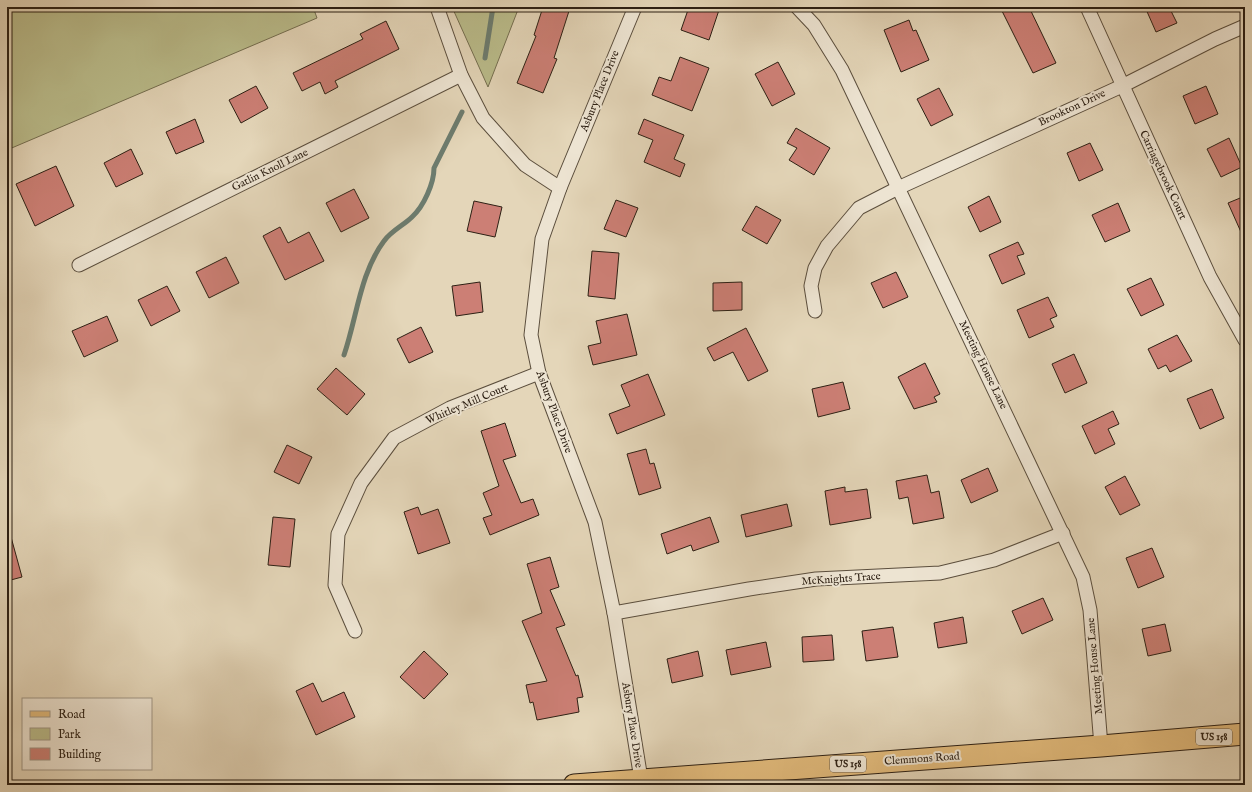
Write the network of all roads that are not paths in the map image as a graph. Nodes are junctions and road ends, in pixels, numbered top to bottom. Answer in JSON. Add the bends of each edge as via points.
{"nodes":[{"id":1,"x":437,"y":7,"type":"edge"},
{"id":2,"x":634,"y":7,"type":"edge"},
{"id":3,"x":797,"y":7,"type":"edge"},
{"id":4,"x":1087,"y":7,"type":"edge"},
{"id":5,"x":1245,"y":26,"type":"edge"},
{"id":6,"x":461,"y":75,"type":"junction"},
{"id":7,"x":1122,"y":86,"type":"junction"},
{"id":8,"x":560,"y":188,"type":"junction"},
{"id":9,"x":898,"y":188,"type":"junction"},
{"id":10,"x":79,"y":265,"type":"dead end"},
{"id":11,"x":815,"y":311,"type":"dead end"},
{"id":12,"x":1245,"y":340,"type":"edge"},
{"id":13,"x":538,"y":374,"type":"junction"},
{"id":14,"x":1063,"y":533,"type":"junction"},
{"id":15,"x":614,"y":613,"type":"junction"},
{"id":16,"x":355,"y":631,"type":"dead end"},
{"id":17,"x":1245,"y":734,"type":"edge"},
{"id":18,"x":1101,"y":746,"type":"junction"},
{"id":19,"x":641,"y":779,"type":"junction"},
{"id":20,"x":574,"y":785,"type":"edge"}],
"edges":[{"from":1,"to":6,"type":"street"},
{"from":2,"to":8,"type":"street","name":"Asbury Place Drive"},
{"from":3,"to":9,"type":"street","name":"Meeting House Lane","via":[[814,25],[842,70]]},
{"from":4,"to":7,"type":"street","name":"Carriagebrook Court"},
{"from":5,"to":7,"type":"street","name":"Brookton Drive"},
{"from":6,"to":8,"type":"street","via":[[483,118],[525,165]]},
{"from":6,"to":10,"type":"street","name":"Gatlin Knoll Lane"},
{"from":7,"to":9,"type":"street","name":"Brookton Drive"},
{"from":7,"to":12,"type":"street","name":"Carriagebrook Court","via":[[1210,277]]},
{"from":8,"to":13,"type":"street","name":"Asbury Place Drive","via":[[542,239],[531,335]]},
{"from":9,"to":11,"type":"street","name":"Brookton Drive","via":[[859,208],[827,246],[815,268],[811,286]]},
{"from":9,"to":14,"type":"street","name":"Meeting House Lane"},
{"from":13,"to":15,"type":"street","name":"Asbury Place Drive","via":[[595,522]]},
{"from":13,"to":16,"type":"street","name":"Whitley Mill Court","via":[[450,408],[394,438],[366,476],[338,534],[337,542],[335,585]]},
{"from":14,"to":15,"type":"street","name":"McKnights Trace","via":[[994,560],[940,573],[816,580]]},
{"from":14,"to":18,"type":"street","name":"Meeting House Lane","via":[[1083,577],[1090,610]]},
{"from":15,"to":19,"type":"street","name":"Asbury Place Drive"},
{"from":17,"to":18,"type":"main road","name":"Clemmons Road","number":"US 158"},
{"from":18,"to":19,"type":"main road","name":"Clemmons Road","number":"US 158"},
{"from":19,"to":20,"type":"main road","name":"Clemmons Road","number":"US 158"}]}
